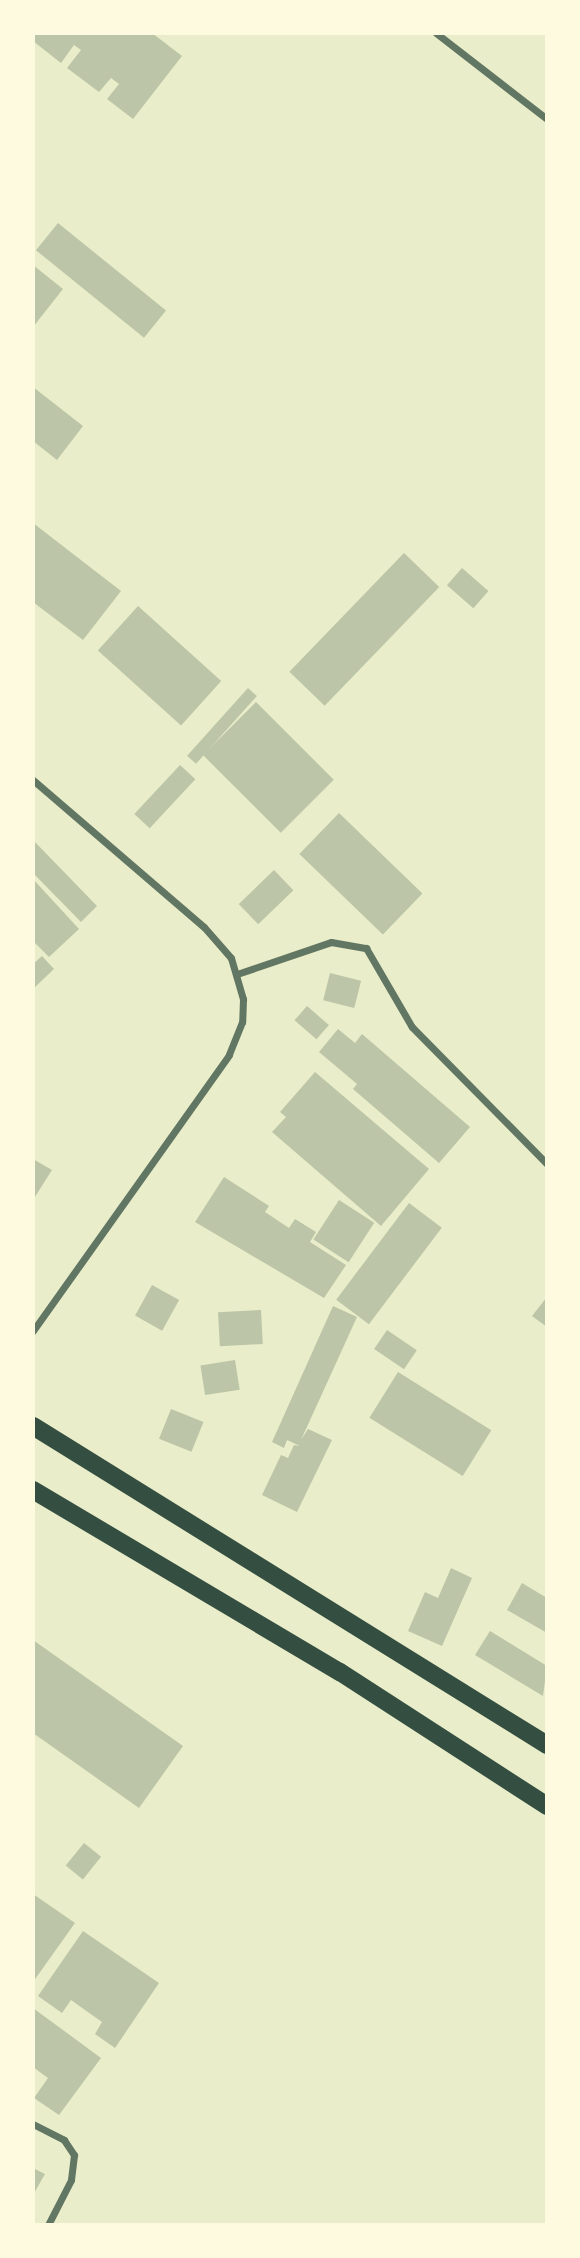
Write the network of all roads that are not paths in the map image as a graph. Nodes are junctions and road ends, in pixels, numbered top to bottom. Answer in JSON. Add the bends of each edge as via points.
{"nodes":[{"id":1,"x":436,"y":33,"type":"edge"},
{"id":2,"x":547,"y":119,"type":"edge"},
{"id":3,"x":33,"y":780,"type":"edge"},
{"id":4,"x":237,"y":974,"type":"junction"},
{"id":5,"x":547,"y":1164,"type":"edge"},
{"id":6,"x":33,"y":1331,"type":"edge"},
{"id":7,"x":33,"y":1426,"type":"edge"},
{"id":8,"x":33,"y":1490,"type":"edge"},
{"id":9,"x":547,"y":1745,"type":"edge"},
{"id":10,"x":547,"y":1806,"type":"edge"},
{"id":11,"x":33,"y":2123,"type":"edge"},
{"id":12,"x":48,"y":2225,"type":"edge"}],
"edges":[{"from":1,"to":2,"type":"street"},
{"from":3,"to":4,"type":"street","via":[[204,928],[230,958]]},
{"from":4,"to":5,"type":"street","via":[[331,942],[366,948],[412,1027]]},
{"from":4,"to":6,"type":"street","via":[[242,1022],[229,1055]]},
{"from":7,"to":9,"type":"main road"},
{"from":8,"to":10,"type":"main road","via":[[340,1672]]},
{"from":11,"to":12,"type":"street","via":[[64,2140],[74,2155],[72,2180]]}]}
